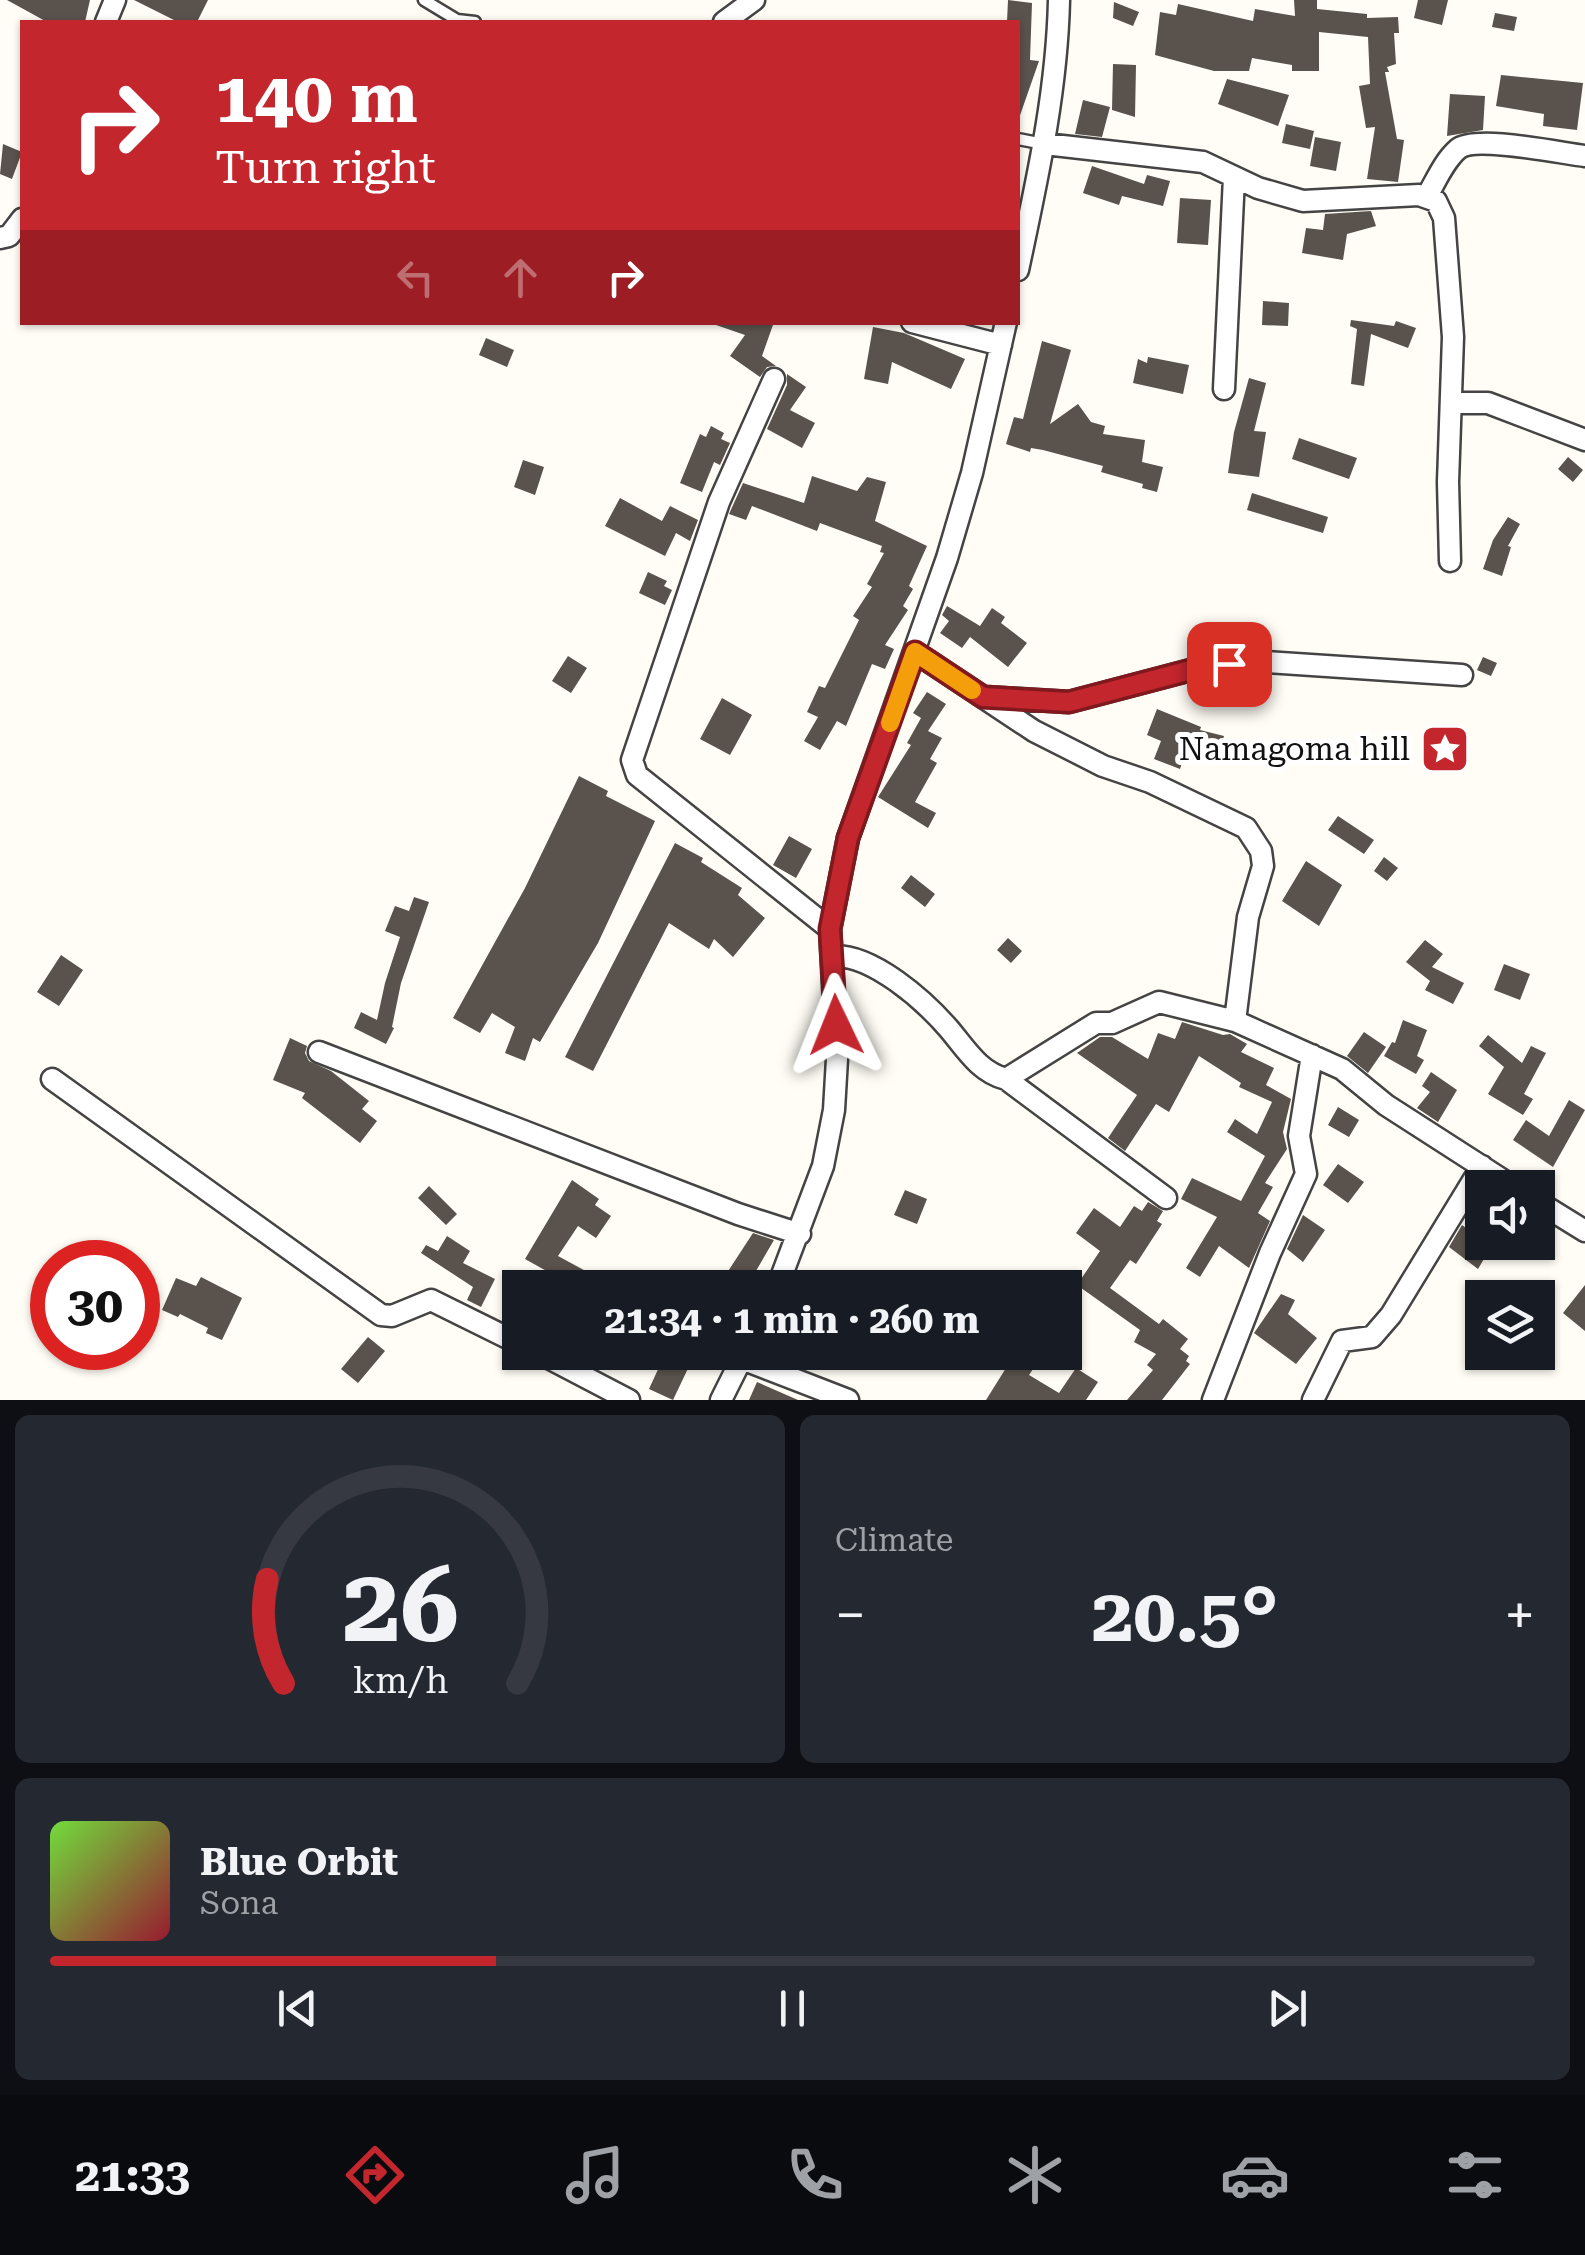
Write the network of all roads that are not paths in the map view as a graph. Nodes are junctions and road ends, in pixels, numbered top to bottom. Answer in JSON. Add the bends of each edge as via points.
{"nodes":[{"id":1,"x":424,"y":0,"type":"edge"},
{"id":2,"x":754,"y":0,"type":"edge"},
{"id":3,"x":1058,"y":0,"type":"edge"},
{"id":4,"x":457,"y":20,"type":"edge"},
{"id":5,"x":727,"y":20,"type":"edge"},
{"id":6,"x":1020,"y":138,"type":"edge"},
{"id":7,"x":1046,"y":144,"type":"junction"},
{"id":8,"x":1585,"y":156,"type":"edge"},
{"id":9,"x":1234,"y":177,"type":"junction"},
{"id":10,"x":1427,"y":196,"type":"junction"},
{"id":11,"x":20,"y":221,"type":"edge"},
{"id":12,"x":0,"y":238,"type":"edge"},
{"id":13,"x":1020,"y":261,"type":"edge"},
{"id":14,"x":924,"y":325,"type":"edge"},
{"id":15,"x":1005,"y":325,"type":"edge"},
{"id":16,"x":1002,"y":345,"type":"junction"},
{"id":17,"x":774,"y":379,"type":"dead end"},
{"id":18,"x":1224,"y":389,"type":"dead end"},
{"id":19,"x":1452,"y":403,"type":"junction"},
{"id":20,"x":1585,"y":440,"type":"edge"},
{"id":21,"x":1450,"y":561,"type":"dead end"},
{"id":22,"x":915,"y":652,"type":"junction"},
{"id":23,"x":1462,"y":675,"type":"dead end"},
{"id":24,"x":983,"y":697,"type":"junction"},
{"id":25,"x":830,"y":929,"type":"junction"},
{"id":26,"x":833,"y":956,"type":"junction"},
{"id":27,"x":1235,"y":1021,"type":"junction"},
{"id":28,"x":320,"y":1052,"type":"dead end"},
{"id":29,"x":1312,"y":1055,"type":"junction"},
{"id":30,"x":52,"y":1079,"type":"dead end"},
{"id":31,"x":1006,"y":1079,"type":"junction"},
{"id":32,"x":1482,"y":1166,"type":"junction"},
{"id":33,"x":1488,"y":1170,"type":"edge"},
{"id":34,"x":1166,"y":1198,"type":"dead end"},
{"id":35,"x":1555,"y":1212,"type":"edge"},
{"id":36,"x":1585,"y":1231,"type":"edge"},
{"id":37,"x":800,"y":1234,"type":"junction"},
{"id":38,"x":784,"y":1270,"type":"edge"},
{"id":39,"x":502,"y":1335,"type":"edge"},
{"id":40,"x":572,"y":1370,"type":"edge"},
{"id":41,"x":736,"y":1370,"type":"edge"},
{"id":42,"x":776,"y":1370,"type":"edge"},
{"id":43,"x":629,"y":1400,"type":"edge"},
{"id":44,"x":722,"y":1400,"type":"edge"},
{"id":45,"x":848,"y":1400,"type":"edge"},
{"id":46,"x":1214,"y":1400,"type":"edge"},
{"id":47,"x":1313,"y":1400,"type":"edge"}],
"edges":[{"from":1,"to":4,"type":"lane"},
{"from":2,"to":5,"type":"street"},
{"from":3,"to":7,"type":"street"},
{"from":6,"to":7,"type":"lane"},
{"from":7,"to":9,"type":"street","via":[[1202,162]]},
{"from":7,"to":13,"type":"street"},
{"from":8,"to":10,"type":"street","via":[[1462,146]]},
{"from":9,"to":10,"type":"street","via":[[1303,201]]},
{"from":9,"to":18,"type":"street"},
{"from":10,"to":19,"type":"street","via":[[1444,218]]},
{"from":11,"to":12,"type":"street"},
{"from":14,"to":16,"type":"street"},
{"from":15,"to":16,"type":"street"},
{"from":16,"to":22,"type":"street","via":[[967,490]]},
{"from":17,"to":25,"type":"street","via":[[718,502],[632,760],[637,775]]},
{"from":19,"to":20,"type":"street","via":[[1488,403]]},
{"from":19,"to":21,"type":"street"},
{"from":22,"to":24,"type":"street"},
{"from":22,"to":25,"type":"street","via":[[848,838]]},
{"from":23,"to":24,"type":"street","via":[[1252,661],[1206,666],[1069,702]]},
{"from":24,"to":27,"type":"street","via":[[1034,731],[1254,836],[1264,866],[1248,917]]},
{"from":25,"to":26,"type":"street"},
{"from":26,"to":31,"type":"street","via":[[884,972],[947,1026],[973,1059]]},
{"from":26,"to":37,"type":"street","via":[[834,1110]]},
{"from":27,"to":29,"type":"street"},
{"from":27,"to":31,"type":"street","via":[[1158,1002],[1112,1023],[1096,1023]]},
{"from":28,"to":37,"type":"street"},
{"from":29,"to":32,"type":"street"},
{"from":29,"to":46,"type":"street","via":[[1298,1136],[1306,1174]]},
{"from":30,"to":39,"type":"street","via":[[381,1315],[431,1300]]},
{"from":31,"to":34,"type":"street"},
{"from":32,"to":33,"type":"street"},
{"from":32,"to":47,"type":"street","via":[[1392,1315],[1372,1337],[1342,1341]]},
{"from":35,"to":36,"type":"street"},
{"from":37,"to":38,"type":"street"},
{"from":40,"to":43,"type":"street"},
{"from":41,"to":44,"type":"street"},
{"from":42,"to":45,"type":"street"}]}
